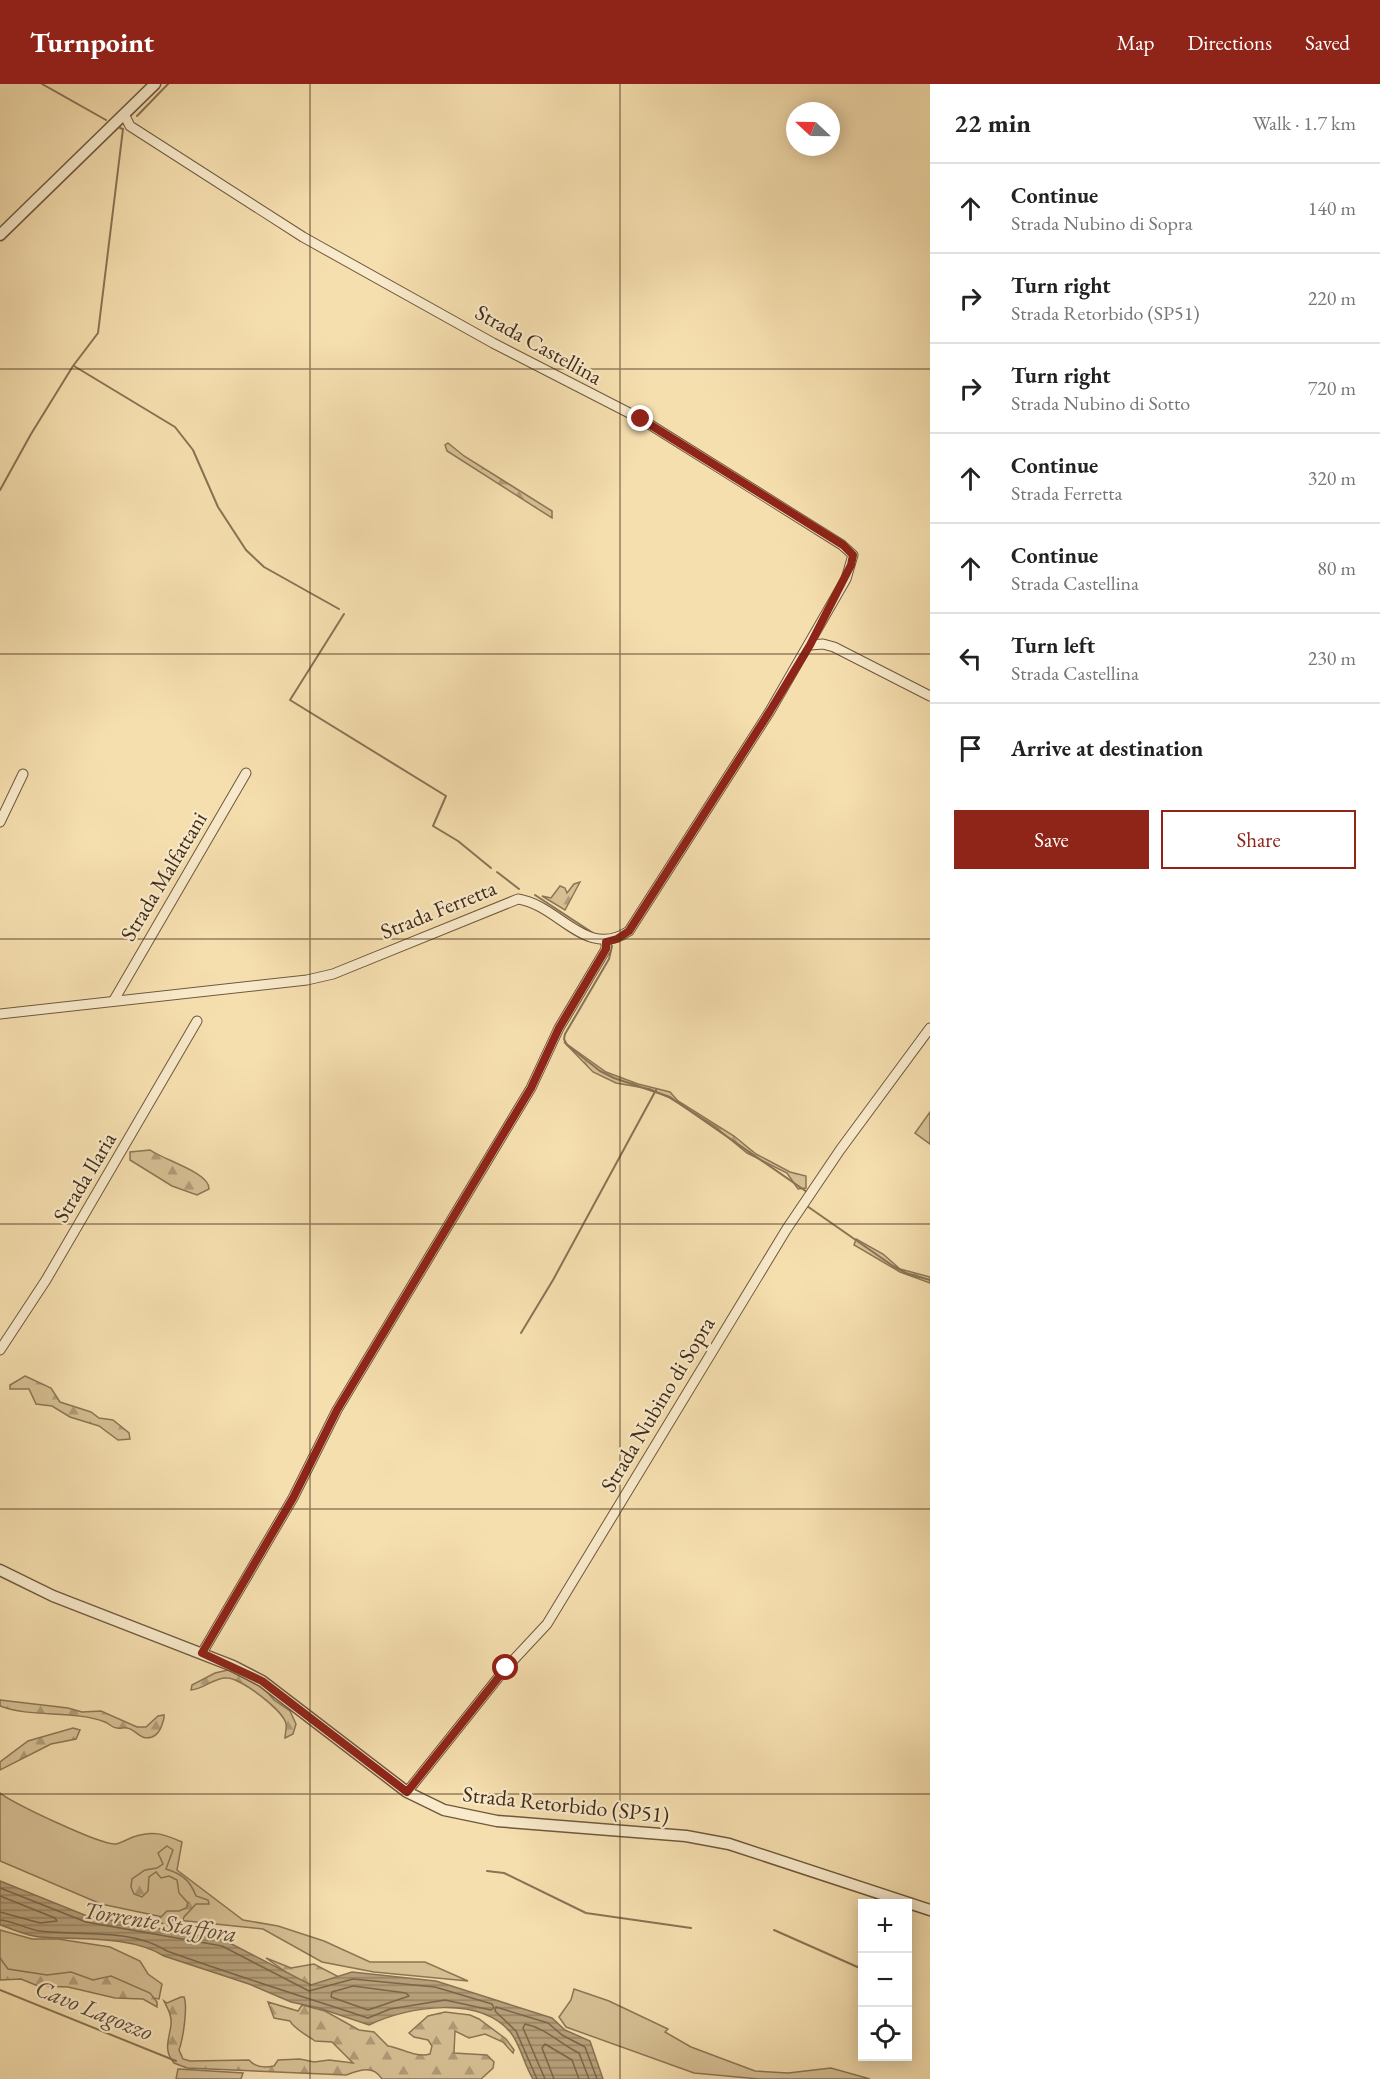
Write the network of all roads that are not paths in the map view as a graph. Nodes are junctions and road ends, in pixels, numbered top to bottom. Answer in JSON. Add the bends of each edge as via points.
{"nodes":[{"id":1,"x":155,"y":84,"type":"edge"},
{"id":2,"x":124,"y":114,"type":"junction"},
{"id":3,"x":0,"y":235,"type":"edge"},
{"id":4,"x":818,"y":628,"type":"junction"},
{"id":5,"x":824,"y":644,"type":"junction"},
{"id":6,"x":810,"y":645,"type":"junction"},
{"id":7,"x":930,"y":696,"type":"edge"},
{"id":8,"x":246,"y":773,"type":"dead end"},
{"id":9,"x":23,"y":774,"type":"dead end"},
{"id":10,"x":0,"y":822,"type":"edge"},
{"id":11,"x":606,"y":942,"type":"junction"},
{"id":12,"x":114,"y":1000,"type":"junction"},
{"id":13,"x":0,"y":1014,"type":"edge"},
{"id":14,"x":197,"y":1021,"type":"dead end"},
{"id":15,"x":930,"y":1028,"type":"edge"},
{"id":16,"x":0,"y":1348,"type":"edge"},
{"id":17,"x":0,"y":1570,"type":"edge"},
{"id":18,"x":202,"y":1653,"type":"junction"},
{"id":19,"x":407,"y":1792,"type":"junction"},
{"id":20,"x":930,"y":1910,"type":"edge"}],
"edges":[{"from":1,"to":2,"type":"street"},
{"from":2,"to":3,"type":"street"},
{"from":2,"to":4,"type":"street","name":"Strada Castellina","via":[[130,126],[303,237],[493,343],[641,419],[843,545],[853,555],[851,565]]},
{"from":4,"to":5,"type":"street"},
{"from":4,"to":6,"type":"street","name":"Strada Castellina"},
{"from":5,"to":6,"type":"street"},
{"from":5,"to":7,"type":"street"},
{"from":6,"to":11,"type":"street","via":[[629,931]]},
{"from":8,"to":12,"type":"street","name":"Strada Malfattani"},
{"from":9,"to":10,"type":"street"},
{"from":11,"to":12,"type":"street","name":"Strada Ferretta","via":[[589,938],[532,901],[518,899],[333,974]]},
{"from":11,"to":18,"type":"street","via":[[606,949],[559,1028],[531,1088],[337,1410],[293,1498]]},
{"from":12,"to":13,"type":"street","name":"Strada Ferretta"},
{"from":14,"to":16,"type":"street","name":"Strada Ilaria","via":[[46,1280]]},
{"from":15,"to":19,"type":"street","name":"Strada Nubino di Sopra","via":[[801,1206],[547,1624],[506,1668]]},
{"from":17,"to":18,"type":"street","name":"Strada Retorbido (SP51)","via":[[88,1611]]},
{"from":18,"to":19,"type":"street","name":"Strada Retorbido (SP51)","via":[[262,1681]]},
{"from":19,"to":20,"type":"street","name":"Strada Retorbido (SP51)","via":[[469,1817],[686,1836],[729,1844]]}]}
